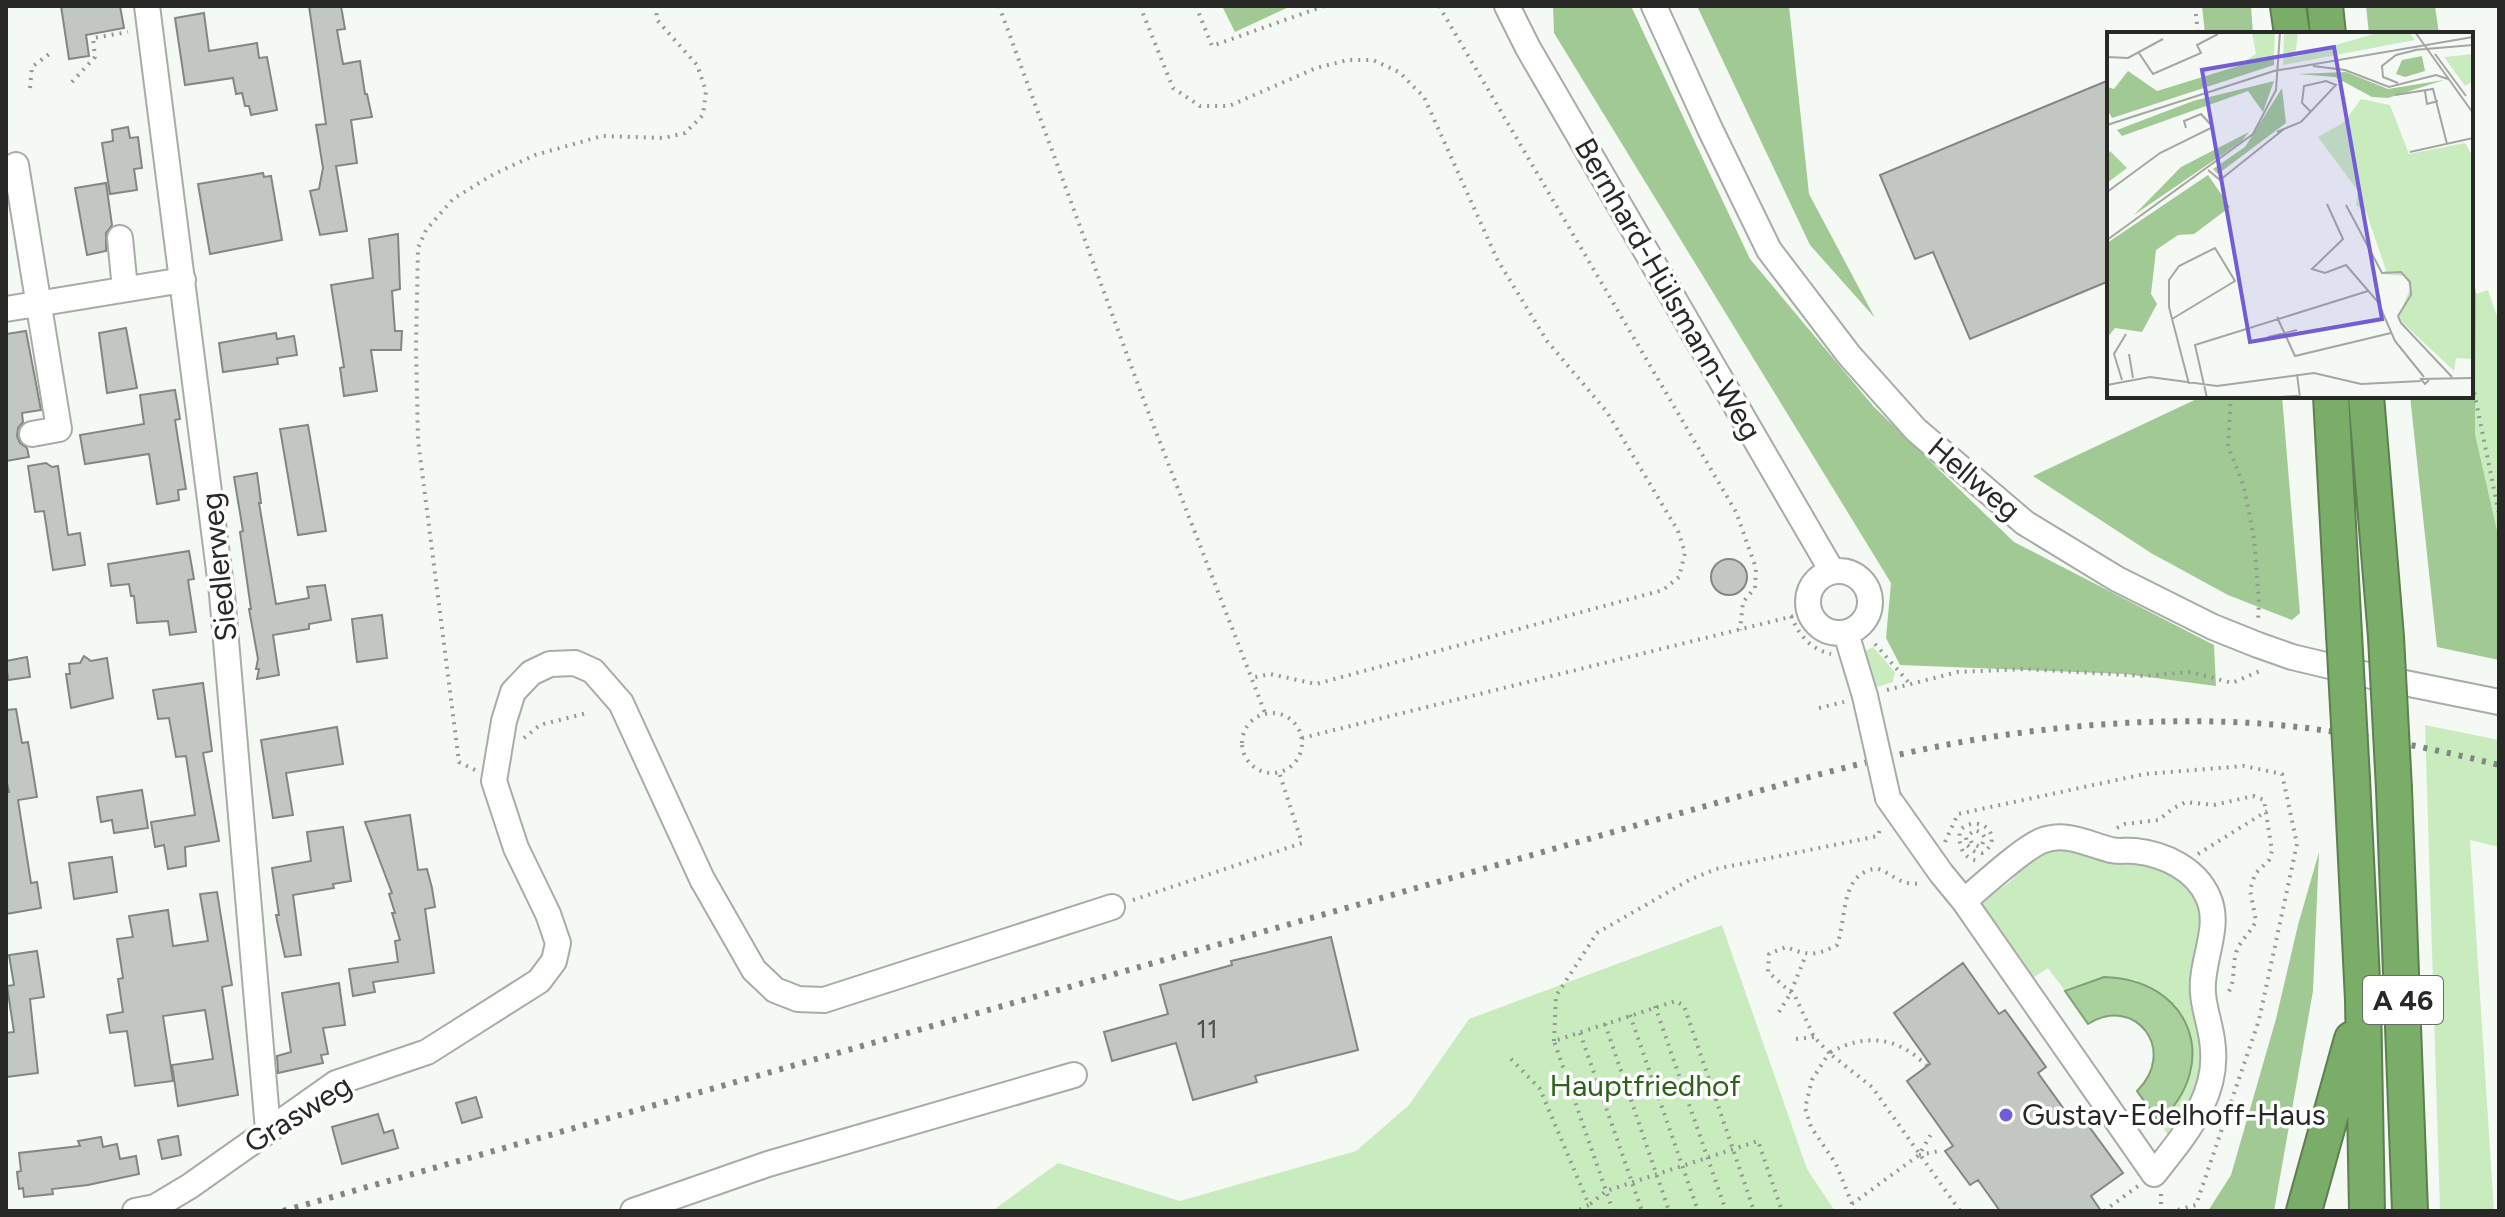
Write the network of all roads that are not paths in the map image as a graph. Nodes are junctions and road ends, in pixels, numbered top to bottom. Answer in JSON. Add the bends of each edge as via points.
{"nodes":[{"id":1,"x":1507,"y":6,"type":"edge"},
{"id":2,"x":1654,"y":6,"type":"edge"},
{"id":3,"x":2288,"y":6,"type":"edge"},
{"id":4,"x":2325,"y":6,"type":"edge"},
{"id":5,"x":148,"y":17,"type":"edge"},
{"id":6,"x":2292,"y":32,"type":"edge"},
{"id":7,"x":2328,"y":32,"type":"edge"},
{"id":8,"x":16,"y":165,"type":"dead end"},
{"id":9,"x":120,"y":238,"type":"dead end"},
{"id":10,"x":183,"y":280,"type":"junction"},
{"id":11,"x":125,"y":289,"type":"junction"},
{"id":12,"x":38,"y":305,"type":"junction"},
{"id":13,"x":6,"y":309,"type":"edge"},
{"id":14,"x":2331,"y":398,"type":"edge"},
{"id":15,"x":2366,"y":398,"type":"edge"},
{"id":16,"x":32,"y":434,"type":"dead end"},
{"id":17,"x":1832,"y":571,"type":"junction"},
{"id":18,"x":1846,"y":633,"type":"junction"},
{"id":19,"x":2499,"y":702,"type":"edge"},
{"id":20,"x":1964,"y":901,"type":"junction"},
{"id":21,"x":1112,"y":907,"type":"road end"},
{"id":22,"x":2363,"y":1000,"type":"junction"},
{"id":23,"x":1074,"y":1075,"type":"dead end"},
{"id":24,"x":268,"y":1130,"type":"junction"},
{"id":25,"x":135,"y":1211,"type":"edge"},
{"id":26,"x":633,"y":1211,"type":"edge"},
{"id":27,"x":2304,"y":1211,"type":"edge"},
{"id":28,"x":2367,"y":1211,"type":"edge"},
{"id":29,"x":2410,"y":1211,"type":"edge"}],
"edges":[{"from":1,"to":17,"type":"street","name":"Bernhard-Hülsmann-Weg"},
{"from":2,"to":19,"type":"street","name":"Hellweg","via":[[1769,250],[1849,355],[1916,430],[2025,523],[2117,579],[2258,645],[2380,678]]},
{"from":3,"to":6,"type":"highway"},
{"from":4,"to":7,"type":"highway"},
{"from":5,"to":10,"type":"street","name":"Siedlerweg"},
{"from":8,"to":12,"type":"street"},
{"from":9,"to":11,"type":"street"},
{"from":10,"to":11,"type":"street"},
{"from":10,"to":24,"type":"street","name":"Siedlerweg","via":[[222,594]]},
{"from":11,"to":12,"type":"street"},
{"from":12,"to":13,"type":"street"},
{"from":12,"to":16,"type":"street","via":[[59,429]]},
{"from":14,"to":22,"type":"highway","number":"A 46","bridge":true},
{"from":15,"to":29,"type":"highway","number":"A 46","bridge":true,"via":[[2386,637]]},
{"from":17,"to":18,"type":"street","via":[[1817,579],[1809,594],[1810,612],[1825,630]]},
{"from":17,"to":18,"type":"street","via":[[1848,571],[1869,590],[1866,619]]},
{"from":18,"to":20,"type":"street","bridge":true,"via":[[1888,798]]},
{"from":20,"to":20,"type":"street","via":[[2154,1174],[2198,1119],[2210,1088],[2214,1062],[2202,990],[2212,921],[2210,899],[2199,882],[2156,854],[2112,851],[2057,836],[2038,842]]},
{"from":21,"to":24,"type":"street","name":"Grasweg","via":[[824,1000],[798,999],[775,990],[754,970],[702,879],[621,703],[593,671],[575,663],[550,664],[531,673],[513,692],[494,781],[516,848],[558,943],[554,961],[539,981],[427,1052],[336,1083]]},
{"from":22,"to":27,"type":"highway"},
{"from":22,"to":28,"type":"highway","number":"A 46"},
{"from":23,"to":26,"type":"street","via":[[768,1164]]},
{"from":24,"to":25,"type":"street","name":"Grasweg","via":[[190,1186],[155,1207]]}]}
